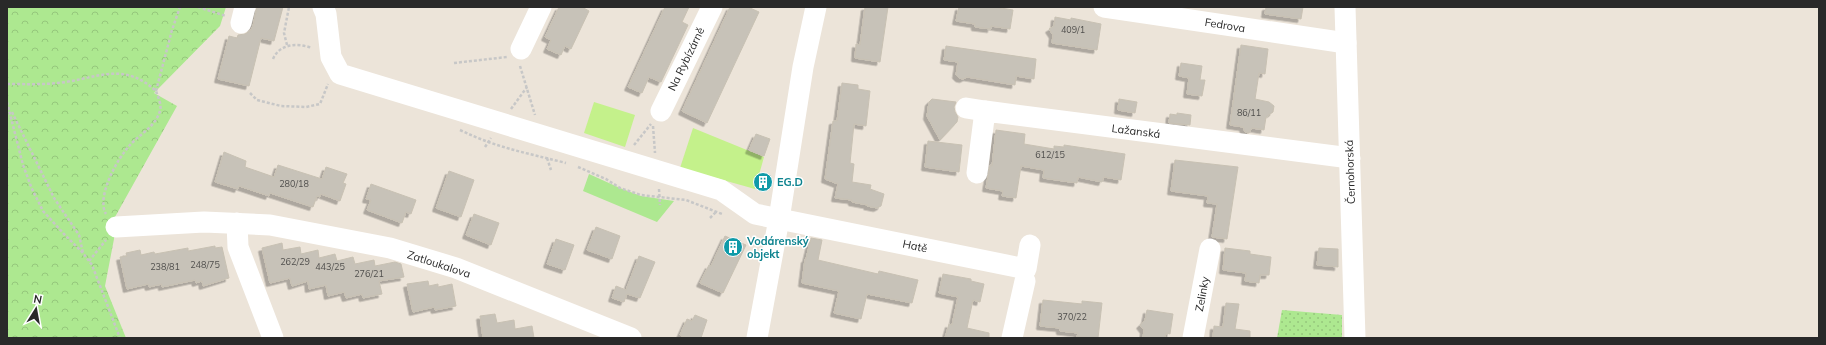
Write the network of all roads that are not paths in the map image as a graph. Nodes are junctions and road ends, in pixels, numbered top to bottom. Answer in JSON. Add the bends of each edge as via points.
{"nodes":[{"id":1,"x":323,"y":7,"type":"edge"},
{"id":2,"x":541,"y":7,"type":"edge"},
{"id":3,"x":712,"y":7,"type":"edge"},
{"id":4,"x":816,"y":7,"type":"edge"},
{"id":5,"x":1104,"y":7,"type":"edge"},
{"id":6,"x":1345,"y":7,"type":"edge"},
{"id":7,"x":1346,"y":43,"type":"junction"},
{"id":8,"x":520,"y":52,"type":"road end"},
{"id":9,"x":657,"y":116,"type":"road end"},
{"id":10,"x":1350,"y":158,"type":"junction"},
{"id":11,"x":977,"y":173,"type":"dead end"},
{"id":12,"x":779,"y":219,"type":"junction"},
{"id":13,"x":237,"y":224,"type":"junction"},
{"id":14,"x":116,"y":227,"type":"road end"},
{"id":15,"x":1030,"y":245,"type":"dead end"},
{"id":16,"x":1210,"y":249,"type":"dead end"},
{"id":17,"x":1024,"y":281,"type":"dead end"},
{"id":18,"x":273,"y":338,"type":"edge"},
{"id":19,"x":631,"y":338,"type":"edge"},
{"id":20,"x":757,"y":338,"type":"edge"},
{"id":21,"x":1012,"y":338,"type":"edge"},
{"id":22,"x":1193,"y":338,"type":"edge"},
{"id":23,"x":1355,"y":338,"type":"edge"}],
"edges":[{"from":1,"to":12,"type":"street","via":[[331,57],[340,74],[722,190],[755,214]]},
{"from":2,"to":8,"type":"street"},
{"from":3,"to":9,"type":"street","name":"Na Rybízárně"},
{"from":4,"to":12,"type":"street","via":[[802,74]]},
{"from":5,"to":7,"type":"street","name":"Fedrova"},
{"from":6,"to":7,"type":"street","name":"Černohorská"},
{"from":7,"to":10,"type":"street","name":"Černohorská"},
{"from":10,"to":11,"type":"street","name":"Lažanská","via":[[976,109]]},
{"from":10,"to":23,"type":"street","name":"Černohorská"},
{"from":12,"to":15,"type":"street","name":"Hatě","via":[[1026,269]]},
{"from":12,"to":20,"type":"street"},
{"from":13,"to":14,"type":"street","name":"Zatloukalova","via":[[204,222]]},
{"from":13,"to":18,"type":"street","via":[[238,247]]},
{"from":13,"to":19,"type":"street","name":"Zatloukalova","via":[[270,225],[390,248],[456,268]]},
{"from":16,"to":22,"type":"street","name":"Zelinky"},
{"from":17,"to":21,"type":"street"}]}
